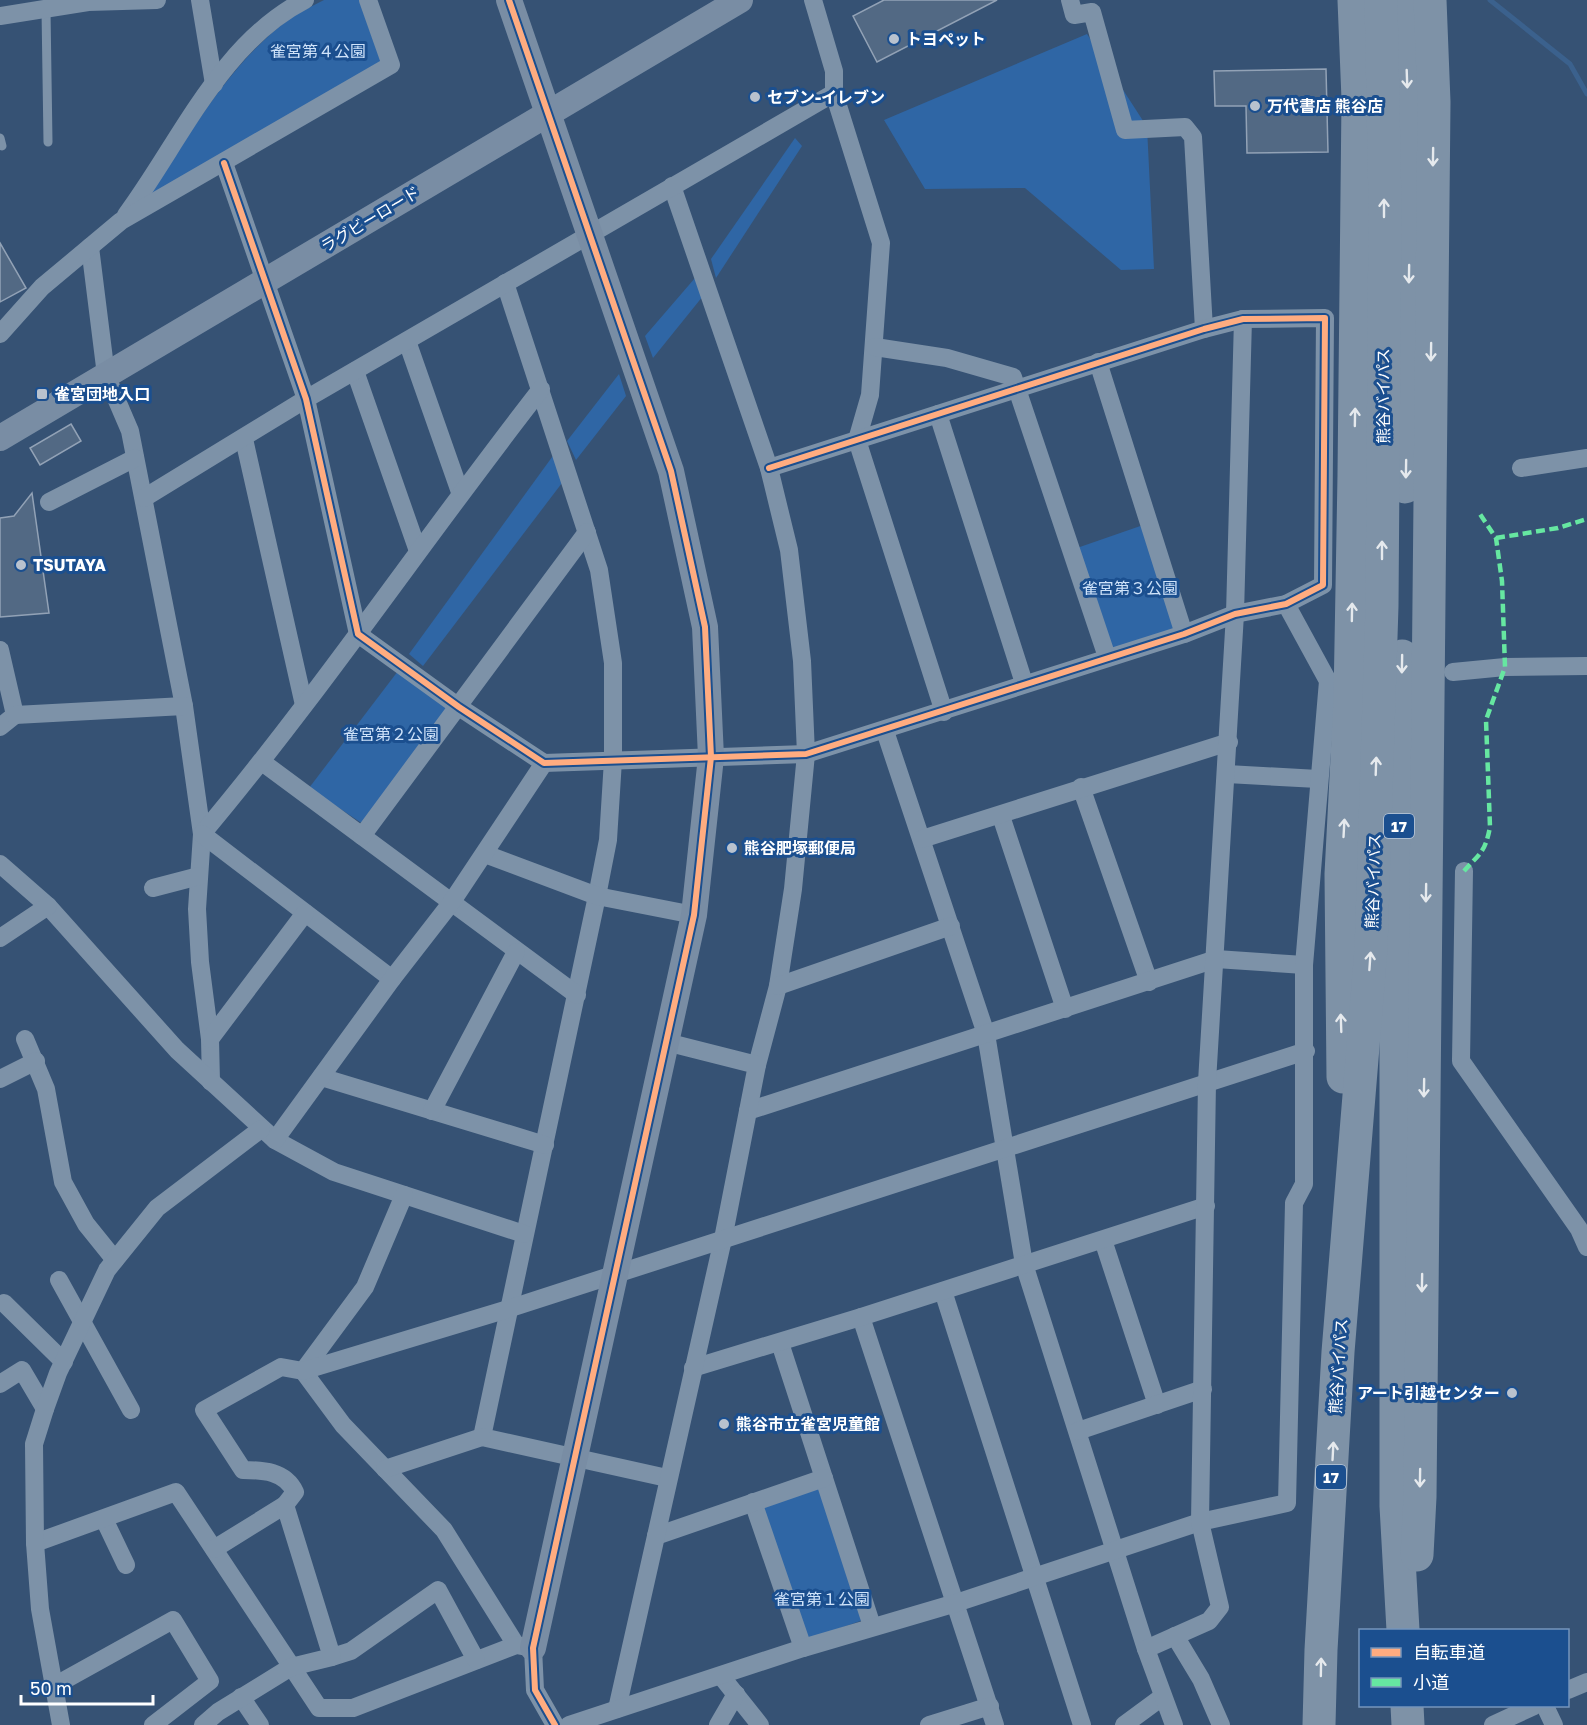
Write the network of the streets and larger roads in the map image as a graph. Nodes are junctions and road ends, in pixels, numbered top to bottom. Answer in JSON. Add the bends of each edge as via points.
{"nodes":[{"id":1,"x":158,"y":0,"type":"edge"},
{"id":2,"x":200,"y":0,"type":"edge"},
{"id":3,"x":305,"y":0,"type":"edge"},
{"id":4,"x":368,"y":0,"type":"edge"},
{"id":5,"x":509,"y":0,"type":"edge"},
{"id":6,"x":740,"y":0,"type":"edge"},
{"id":7,"x":813,"y":0,"type":"edge"},
{"id":8,"x":1070,"y":0,"type":"edge"},
{"id":9,"x":1354,"y":0,"type":"edge"},
{"id":10,"x":1405,"y":9,"type":"edge"},
{"id":11,"x":0,"y":16,"type":"edge"},
{"id":12,"x":214,"y":84,"type":"junction"},
{"id":13,"x":834,"y":93,"type":"junction"},
{"id":14,"x":548,"y":113,"type":"junction"},
{"id":15,"x":224,"y":163,"type":"junction"},
{"id":16,"x":672,"y":186,"type":"junction"},
{"id":17,"x":121,"y":221,"type":"junction"},
{"id":18,"x":590,"y":233,"type":"junction"},
{"id":19,"x":90,"y":247,"type":"junction"},
{"id":20,"x":266,"y":280,"type":"junction"},
{"id":21,"x":505,"y":283,"type":"junction"},
{"id":22,"x":1243,"y":319,"type":"junction"},
{"id":23,"x":1204,"y":329,"type":"junction"},
{"id":24,"x":0,"y":334,"type":"edge"},
{"id":25,"x":406,"y":341,"type":"junction"},
{"id":26,"x":875,"y":347,"type":"junction"},
{"id":27,"x":1098,"y":362,"type":"junction"},
{"id":28,"x":355,"y":371,"type":"junction"},
{"id":29,"x":106,"y":375,"type":"junction"},
{"id":30,"x":1018,"y":387,"type":"junction"},
{"id":31,"x":541,"y":389,"type":"junction"},
{"id":32,"x":306,"y":399,"type":"junction"},
{"id":33,"x":938,"y":414,"type":"junction"},
{"id":34,"x":0,"y":438,"type":"edge"},
{"id":35,"x":244,"y":440,"type":"junction"},
{"id":36,"x":857,"y":440,"type":"junction"},
{"id":37,"x":135,"y":458,"type":"junction"},
{"id":38,"x":1587,"y":458,"type":"edge"},
{"id":39,"x":769,"y":468,"type":"junction"},
{"id":40,"x":1521,"y":468,"type":"dead end"},
{"id":41,"x":460,"y":492,"type":"junction"},
{"id":42,"x":144,"y":498,"type":"junction"},
{"id":43,"x":50,"y":502,"type":"dead end"},
{"id":44,"x":587,"y":532,"type":"junction"},
{"id":45,"x":418,"y":551,"type":"junction"},
{"id":46,"x":1286,"y":604,"type":"junction"},
{"id":47,"x":1235,"y":614,"type":"junction"},
{"id":48,"x":358,"y":634,"type":"junction"},
{"id":49,"x":1185,"y":634,"type":"junction"},
{"id":50,"x":0,"y":650,"type":"edge"},
{"id":51,"x":1107,"y":657,"type":"junction"},
{"id":52,"x":1587,"y":666,"type":"edge"},
{"id":53,"x":1453,"y":672,"type":"dead end"},
{"id":54,"x":1024,"y":683,"type":"junction"},
{"id":55,"x":304,"y":705,"type":"junction"},
{"id":56,"x":184,"y":706,"type":"junction"},
{"id":57,"x":459,"y":707,"type":"junction"},
{"id":58,"x":944,"y":711,"type":"junction"},
{"id":59,"x":15,"y":715,"type":"junction"},
{"id":60,"x":0,"y":727,"type":"edge"},
{"id":61,"x":885,"y":731,"type":"junction"},
{"id":62,"x":1229,"y":742,"type":"junction"},
{"id":63,"x":806,"y":754,"type":"junction"},
{"id":64,"x":711,"y":757,"type":"junction"},
{"id":65,"x":613,"y":760,"type":"junction"},
{"id":66,"x":262,"y":762,"type":"junction"},
{"id":67,"x":544,"y":763,"type":"junction"},
{"id":68,"x":1227,"y":774,"type":"junction"},
{"id":69,"x":1318,"y":779,"type":"junction"},
{"id":70,"x":1081,"y":787,"type":"junction"},
{"id":71,"x":1001,"y":816,"type":"junction"},
{"id":72,"x":202,"y":834,"type":"junction"},
{"id":73,"x":363,"y":836,"type":"junction"},
{"id":74,"x":922,"y":839,"type":"junction"},
{"id":75,"x":485,"y":854,"type":"junction"},
{"id":76,"x":0,"y":864,"type":"edge"},
{"id":77,"x":1464,"y":872,"type":"dead end"},
{"id":78,"x":199,"y":876,"type":"junction"},
{"id":79,"x":153,"y":888,"type":"dead end"},
{"id":80,"x":597,"y":896,"type":"junction"},
{"id":81,"x":451,"y":903,"type":"junction"},
{"id":82,"x":48,"y":906,"type":"junction"},
{"id":83,"x":305,"y":913,"type":"junction"},
{"id":84,"x":694,"y":915,"type":"junction"},
{"id":85,"x":951,"y":926,"type":"junction"},
{"id":86,"x":0,"y":938,"type":"edge"},
{"id":87,"x":516,"y":952,"type":"junction"},
{"id":88,"x":1216,"y":959,"type":"junction"},
{"id":89,"x":1304,"y":965,"type":"junction"},
{"id":90,"x":392,"y":979,"type":"junction"},
{"id":91,"x":1149,"y":982,"type":"junction"},
{"id":92,"x":778,"y":986,"type":"junction"},
{"id":93,"x":577,"y":995,"type":"junction"},
{"id":94,"x":1065,"y":1009,"type":"junction"},
{"id":95,"x":986,"y":1034,"type":"junction"},
{"id":96,"x":25,"y":1039,"type":"dead end"},
{"id":97,"x":210,"y":1039,"type":"junction"},
{"id":98,"x":666,"y":1041,"type":"junction"},
{"id":99,"x":1306,"y":1051,"type":"junction"},
{"id":100,"x":36,"y":1061,"type":"junction"},
{"id":101,"x":758,"y":1065,"type":"junction"},
{"id":102,"x":321,"y":1077,"type":"junction"},
{"id":103,"x":0,"y":1079,"type":"edge"},
{"id":104,"x":211,"y":1082,"type":"junction"},
{"id":105,"x":1207,"y":1082,"type":"junction"},
{"id":106,"x":432,"y":1111,"type":"junction"},
{"id":107,"x":748,"y":1111,"type":"junction"},
{"id":108,"x":268,"y":1135,"type":"junction"},
{"id":109,"x":544,"y":1145,"type":"junction"},
{"id":110,"x":1005,"y":1150,"type":"junction"},
{"id":111,"x":404,"y":1195,"type":"junction"},
{"id":112,"x":1206,"y":1206,"type":"junction"},
{"id":113,"x":1347,"y":1228,"type":"junction"},
{"id":114,"x":524,"y":1234,"type":"junction"},
{"id":115,"x":723,"y":1239,"type":"junction"},
{"id":116,"x":1103,"y":1240,"type":"junction"},
{"id":117,"x":1587,"y":1247,"type":"edge"},
{"id":118,"x":115,"y":1260,"type":"junction"},
{"id":119,"x":1024,"y":1264,"type":"junction"},
{"id":120,"x":614,"y":1274,"type":"junction"},
{"id":121,"x":59,"y":1280,"type":"dead end"},
{"id":122,"x":944,"y":1291,"type":"junction"},
{"id":123,"x":4,"y":1303,"type":"dead end"},
{"id":124,"x":511,"y":1308,"type":"junction"},
{"id":125,"x":861,"y":1317,"type":"junction"},
{"id":126,"x":83,"y":1320,"type":"junction"},
{"id":127,"x":780,"y":1343,"type":"junction"},
{"id":128,"x":64,"y":1362,"type":"junction"},
{"id":129,"x":693,"y":1368,"type":"junction"},
{"id":130,"x":303,"y":1371,"type":"junction"},
{"id":131,"x":0,"y":1384,"type":"edge"},
{"id":132,"x":1203,"y":1389,"type":"junction"},
{"id":133,"x":1157,"y":1405,"type":"junction"},
{"id":134,"x":45,"y":1409,"type":"junction"},
{"id":135,"x":131,"y":1410,"type":"dead end"},
{"id":136,"x":1078,"y":1431,"type":"junction"},
{"id":137,"x":482,"y":1437,"type":"junction"},
{"id":138,"x":574,"y":1458,"type":"junction"},
{"id":139,"x":385,"y":1470,"type":"junction"},
{"id":140,"x":667,"y":1478,"type":"junction"},
{"id":141,"x":824,"y":1478,"type":"junction"},
{"id":142,"x":753,"y":1502,"type":"junction"},
{"id":143,"x":285,"y":1505,"type":"junction"},
{"id":144,"x":104,"y":1519,"type":"junction"},
{"id":145,"x":1200,"y":1522,"type":"junction"},
{"id":146,"x":656,"y":1536,"type":"junction"},
{"id":147,"x":35,"y":1543,"type":"junction"},
{"id":148,"x":214,"y":1549,"type":"junction"},
{"id":149,"x":1114,"y":1549,"type":"junction"},
{"id":150,"x":126,"y":1565,"type":"dead end"},
{"id":151,"x":1034,"y":1576,"type":"junction"},
{"id":152,"x":956,"y":1603,"type":"junction"},
{"id":153,"x":872,"y":1626,"type":"junction"},
{"id":154,"x":1403,"y":1629,"type":"edge"},
{"id":155,"x":1413,"y":1629,"type":"edge"},
{"id":156,"x":1175,"y":1636,"type":"junction"},
{"id":157,"x":525,"y":1646,"type":"junction"},
{"id":158,"x":803,"y":1648,"type":"junction"},
{"id":159,"x":1146,"y":1649,"type":"junction"},
{"id":160,"x":333,"y":1657,"type":"junction"},
{"id":161,"x":476,"y":1660,"type":"junction"},
{"id":162,"x":291,"y":1667,"type":"junction"},
{"id":163,"x":721,"y":1676,"type":"junction"},
{"id":164,"x":1587,"y":1682,"type":"edge"},
{"id":165,"x":54,"y":1686,"type":"junction"},
{"id":166,"x":1569,"y":1690,"type":"edge"},
{"id":167,"x":736,"y":1694,"type":"junction"},
{"id":168,"x":241,"y":1697,"type":"junction"},
{"id":169,"x":1162,"y":1697,"type":"junction"},
{"id":170,"x":990,"y":1706,"type":"junction"},
{"id":171,"x":1532,"y":1707,"type":"edge"},
{"id":172,"x":1545,"y":1707,"type":"edge"},
{"id":173,"x":617,"y":1709,"type":"junction"},
{"id":174,"x":61,"y":1725,"type":"edge"},
{"id":175,"x":153,"y":1725,"type":"edge"},
{"id":176,"x":203,"y":1725,"type":"edge"},
{"id":177,"x":260,"y":1725,"type":"edge"},
{"id":178,"x":555,"y":1725,"type":"edge"},
{"id":179,"x":569,"y":1725,"type":"edge"},
{"id":180,"x":718,"y":1725,"type":"edge"},
{"id":181,"x":760,"y":1725,"type":"edge"},
{"id":182,"x":929,"y":1725,"type":"edge"},
{"id":183,"x":995,"y":1725,"type":"edge"},
{"id":184,"x":1082,"y":1725,"type":"edge"},
{"id":185,"x":1124,"y":1725,"type":"edge"},
{"id":186,"x":1174,"y":1725,"type":"edge"},
{"id":187,"x":1221,"y":1725,"type":"edge"},
{"id":188,"x":1319,"y":1725,"type":"edge"},
{"id":189,"x":1493,"y":1725,"type":"edge"},
{"id":190,"x":1554,"y":1725,"type":"edge"}],
"edges":[{"from":1,"to":11,"type":"street","via":[[88,2]]},
{"from":2,"to":12,"type":"street"},
{"from":3,"to":12,"type":"street","via":[[286,10],[251,40]]},
{"from":4,"to":15,"type":"street","via":[[391,65]]},
{"from":5,"to":14,"type":"street"},
{"from":6,"to":14,"type":"street","name":"ラグビーロード"},
{"from":7,"to":13,"type":"street","via":[[834,71]]},
{"from":8,"to":23,"type":"street","via":[[1074,15],[1092,12],[1125,130],[1185,127],[1193,137]]},
{"from":113,"to":9,"type":"highway","number":"17","one_way":true,"via":[[1340,987],[1354,487],[1358,99]]},
{"from":113,"to":10,"type":"highway","name":"熊谷バイパス","number":"17","one_way":true,"via":[[1371,949],[1382,606],[1385,205]]},
{"from":10,"to":154,"type":"highway","name":"熊谷バイパス","number":"17","one_way":true,"via":[[1411,201],[1396,1031],[1396,1506]]},
{"from":10,"to":155,"type":"highway","number":"17","one_way":true,"via":[[1434,125],[1420,1450]]},
{"from":12,"to":17,"type":"street"},
{"from":13,"to":16,"type":"street"},
{"from":13,"to":26,"type":"street","via":[[881,243]]},
{"from":14,"to":18,"type":"street"},
{"from":14,"to":20,"type":"street","name":"ラグビーロード"},
{"from":15,"to":17,"type":"street"},
{"from":15,"to":20,"type":"street"},
{"from":16,"to":18,"type":"street"},
{"from":16,"to":39,"type":"street"},
{"from":17,"to":19,"type":"street"},
{"from":18,"to":21,"type":"street"},
{"from":18,"to":64,"type":"street","via":[[671,471],[693,560],[705,627]]},
{"from":19,"to":24,"type":"street","via":[[42,287]]},
{"from":19,"to":29,"type":"street"},
{"from":20,"to":29,"type":"street","name":"ラグビーロード"},
{"from":20,"to":32,"type":"street"},
{"from":21,"to":25,"type":"street"},
{"from":21,"to":31,"type":"street"},
{"from":22,"to":23,"type":"street"},
{"from":22,"to":46,"type":"street","via":[[1325,318],[1323,585]]},
{"from":22,"to":47,"type":"street"},
{"from":23,"to":27,"type":"street"},
{"from":25,"to":28,"type":"street"},
{"from":25,"to":41,"type":"street"},
{"from":26,"to":30,"type":"street","via":[[947,358],[1013,377]]},
{"from":26,"to":36,"type":"street","via":[[870,395]]},
{"from":27,"to":30,"type":"street"},
{"from":27,"to":49,"type":"street"},
{"from":28,"to":32,"type":"street"},
{"from":28,"to":45,"type":"street"},
{"from":29,"to":34,"type":"street","name":"ラグビーロード"},
{"from":29,"to":37,"type":"street","via":[[130,431]]},
{"from":30,"to":33,"type":"street"},
{"from":30,"to":51,"type":"street"},
{"from":31,"to":41,"type":"street"},
{"from":31,"to":44,"type":"street"},
{"from":32,"to":35,"type":"street"},
{"from":32,"to":48,"type":"street"},
{"from":33,"to":36,"type":"street"},
{"from":33,"to":54,"type":"street"},
{"from":35,"to":42,"type":"street"},
{"from":35,"to":55,"type":"street"},
{"from":36,"to":39,"type":"street"},
{"from":36,"to":58,"type":"street"},
{"from":37,"to":42,"type":"street"},
{"from":37,"to":43,"type":"street"},
{"from":38,"to":40,"type":"street"},
{"from":39,"to":63,"type":"street","via":[[789,550],[802,661]]},
{"from":41,"to":45,"type":"street"},
{"from":42,"to":56,"type":"street"},
{"from":44,"to":57,"type":"street"},
{"from":44,"to":65,"type":"street","via":[[599,570],[613,663]]},
{"from":45,"to":48,"type":"street"},
{"from":46,"to":47,"type":"street"},
{"from":46,"to":69,"type":"street","via":[[1328,681]]},
{"from":47,"to":49,"type":"street"},
{"from":47,"to":62,"type":"street"},
{"from":48,"to":55,"type":"street"},
{"from":48,"to":57,"type":"street"},
{"from":49,"to":51,"type":"street"},
{"from":50,"to":59,"type":"street"},
{"from":51,"to":54,"type":"street"},
{"from":52,"to":53,"type":"street"},
{"from":54,"to":58,"type":"street"},
{"from":55,"to":66,"type":"street"},
{"from":56,"to":59,"type":"street"},
{"from":56,"to":72,"type":"street"},
{"from":57,"to":67,"type":"street"},
{"from":57,"to":73,"type":"street"},
{"from":58,"to":61,"type":"street"},
{"from":59,"to":60,"type":"street"},
{"from":61,"to":63,"type":"street"},
{"from":61,"to":74,"type":"street"},
{"from":62,"to":68,"type":"street"},
{"from":62,"to":70,"type":"street"},
{"from":63,"to":64,"type":"street"},
{"from":63,"to":92,"type":"street","via":[[794,889]]},
{"from":64,"to":65,"type":"street"},
{"from":64,"to":84,"type":"street"},
{"from":65,"to":67,"type":"street"},
{"from":65,"to":80,"type":"street","via":[[608,840]]},
{"from":66,"to":72,"type":"street"},
{"from":66,"to":73,"type":"street"},
{"from":67,"to":75,"type":"street"},
{"from":68,"to":69,"type":"street"},
{"from":68,"to":88,"type":"street"},
{"from":69,"to":89,"type":"street"},
{"from":70,"to":71,"type":"street"},
{"from":70,"to":91,"type":"street"},
{"from":71,"to":74,"type":"street"},
{"from":71,"to":94,"type":"street"},
{"from":72,"to":78,"type":"street"},
{"from":72,"to":83,"type":"street"},
{"from":73,"to":81,"type":"street"},
{"from":74,"to":85,"type":"street"},
{"from":75,"to":80,"type":"street"},
{"from":75,"to":81,"type":"street"},
{"from":76,"to":82,"type":"street"},
{"from":77,"to":117,"type":"street","via":[[1461,1061],[1579,1229]]},
{"from":78,"to":79,"type":"street"},
{"from":78,"to":97,"type":"street","via":[[200,962]]},
{"from":80,"to":84,"type":"street"},
{"from":80,"to":93,"type":"street"},
{"from":81,"to":87,"type":"street"},
{"from":81,"to":90,"type":"street"},
{"from":82,"to":86,"type":"street"},
{"from":82,"to":104,"type":"street","via":[[177,1050]]},
{"from":83,"to":90,"type":"street"},
{"from":83,"to":97,"type":"street"},
{"from":84,"to":98,"type":"street"},
{"from":85,"to":92,"type":"street"},
{"from":85,"to":95,"type":"street"},
{"from":87,"to":93,"type":"street"},
{"from":87,"to":106,"type":"street"},
{"from":88,"to":89,"type":"street"},
{"from":88,"to":91,"type":"street"},
{"from":88,"to":105,"type":"street"},
{"from":89,"to":99,"type":"street"},
{"from":90,"to":102,"type":"street"},
{"from":91,"to":94,"type":"street"},
{"from":92,"to":101,"type":"street"},
{"from":93,"to":109,"type":"street"},
{"from":94,"to":95,"type":"street"},
{"from":95,"to":107,"type":"street"},
{"from":95,"to":110,"type":"street"},
{"from":96,"to":100,"type":"street"},
{"from":97,"to":104,"type":"street"},
{"from":98,"to":101,"type":"street"},
{"from":98,"to":120,"type":"street"},
{"from":99,"to":105,"type":"street"},
{"from":99,"to":145,"type":"street","via":[[1304,1184],[1294,1203],[1287,1503]]},
{"from":100,"to":103,"type":"street"},
{"from":100,"to":118,"type":"street","via":[[46,1089],[63,1182],[86,1224]]},
{"from":101,"to":107,"type":"street"},
{"from":102,"to":106,"type":"street"},
{"from":102,"to":108,"type":"street"},
{"from":104,"to":108,"type":"street"},
{"from":105,"to":110,"type":"street"},
{"from":105,"to":112,"type":"street"},
{"from":106,"to":109,"type":"street"},
{"from":107,"to":115,"type":"street"},
{"from":108,"to":111,"type":"street","via":[[334,1172]]},
{"from":108,"to":118,"type":"street","via":[[157,1208]]},
{"from":109,"to":114,"type":"street"},
{"from":110,"to":115,"type":"street"},
{"from":110,"to":119,"type":"street"},
{"from":111,"to":114,"type":"street"},
{"from":111,"to":130,"type":"street","via":[[365,1287]]},
{"from":112,"to":116,"type":"street"},
{"from":112,"to":132,"type":"street"},
{"from":188,"to":113,"type":"highway","name":"熊谷バイパス","number":"17","one_way":true},
{"from":114,"to":124,"type":"street"},
{"from":115,"to":120,"type":"street"},
{"from":115,"to":129,"type":"street"},
{"from":116,"to":119,"type":"street"},
{"from":116,"to":133,"type":"street"},
{"from":118,"to":126,"type":"street"},
{"from":119,"to":122,"type":"street"},
{"from":119,"to":136,"type":"street"},
{"from":120,"to":124,"type":"street"},
{"from":120,"to":138,"type":"street"},
{"from":121,"to":126,"type":"street"},
{"from":122,"to":125,"type":"street"},
{"from":122,"to":151,"type":"street"},
{"from":123,"to":128,"type":"street"},
{"from":124,"to":130,"type":"street"},
{"from":124,"to":137,"type":"street"},
{"from":125,"to":127,"type":"street"},
{"from":125,"to":152,"type":"street"},
{"from":126,"to":128,"type":"street"},
{"from":126,"to":135,"type":"street"},
{"from":127,"to":129,"type":"street"},
{"from":127,"to":141,"type":"street"},
{"from":128,"to":134,"type":"street"},
{"from":129,"to":140,"type":"street"},
{"from":130,"to":139,"type":"street","via":[[343,1425]]},
{"from":130,"to":143,"type":"street","via":[[281,1367],[204,1410],[243,1470],[268,1470],[291,1484],[295,1492]]},
{"from":131,"to":134,"type":"street","via":[[21,1370]]},
{"from":132,"to":133,"type":"street"},
{"from":132,"to":145,"type":"street"},
{"from":133,"to":136,"type":"street"},
{"from":134,"to":147,"type":"street","via":[[34,1444]]},
{"from":136,"to":149,"type":"street"},
{"from":137,"to":138,"type":"street"},
{"from":137,"to":139,"type":"street"},
{"from":138,"to":140,"type":"street"},
{"from":138,"to":157,"type":"street"},
{"from":139,"to":157,"type":"street","via":[[444,1530]]},
{"from":140,"to":146,"type":"street"},
{"from":141,"to":142,"type":"street"},
{"from":141,"to":153,"type":"street"},
{"from":142,"to":146,"type":"street"},
{"from":142,"to":158,"type":"street"},
{"from":143,"to":148,"type":"street"},
{"from":143,"to":160,"type":"street"},
{"from":144,"to":147,"type":"street"},
{"from":144,"to":148,"type":"street","via":[[176,1492]]},
{"from":144,"to":150,"type":"street"},
{"from":145,"to":149,"type":"street"},
{"from":145,"to":156,"type":"street","via":[[1220,1607],[1209,1621]]},
{"from":146,"to":173,"type":"street"},
{"from":147,"to":165,"type":"street","via":[[40,1609]]},
{"from":148,"to":162,"type":"street"},
{"from":149,"to":151,"type":"street"},
{"from":149,"to":159,"type":"street"},
{"from":151,"to":152,"type":"street"},
{"from":151,"to":184,"type":"street"},
{"from":152,"to":153,"type":"street"},
{"from":152,"to":170,"type":"street"},
{"from":153,"to":158,"type":"street"},
{"from":156,"to":159,"type":"street"},
{"from":156,"to":187,"type":"street","via":[[1201,1679]]},
{"from":157,"to":161,"type":"street"},
{"from":157,"to":178,"type":"street","via":[[535,1690]]},
{"from":158,"to":163,"type":"street"},
{"from":159,"to":169,"type":"street"},
{"from":160,"to":161,"type":"street","via":[[351,1651],[438,1590]]},
{"from":160,"to":162,"type":"street"},
{"from":161,"to":162,"type":"street","via":[[353,1708],[319,1708]]},
{"from":162,"to":168,"type":"street"},
{"from":163,"to":167,"type":"street"},
{"from":163,"to":173,"type":"street"},
{"from":164,"to":166,"type":"street"},
{"from":165,"to":174,"type":"street"},
{"from":165,"to":175,"type":"street","via":[[173,1620],[210,1681]]},
{"from":167,"to":180,"type":"street"},
{"from":167,"to":181,"type":"street"},
{"from":168,"to":176,"type":"street"},
{"from":168,"to":177,"type":"street"},
{"from":169,"to":185,"type":"street"},
{"from":169,"to":186,"type":"street"},
{"from":170,"to":182,"type":"street"},
{"from":170,"to":183,"type":"street"},
{"from":171,"to":189,"type":"street"},
{"from":172,"to":190,"type":"street"},
{"from":173,"to":179,"type":"street"}]}
